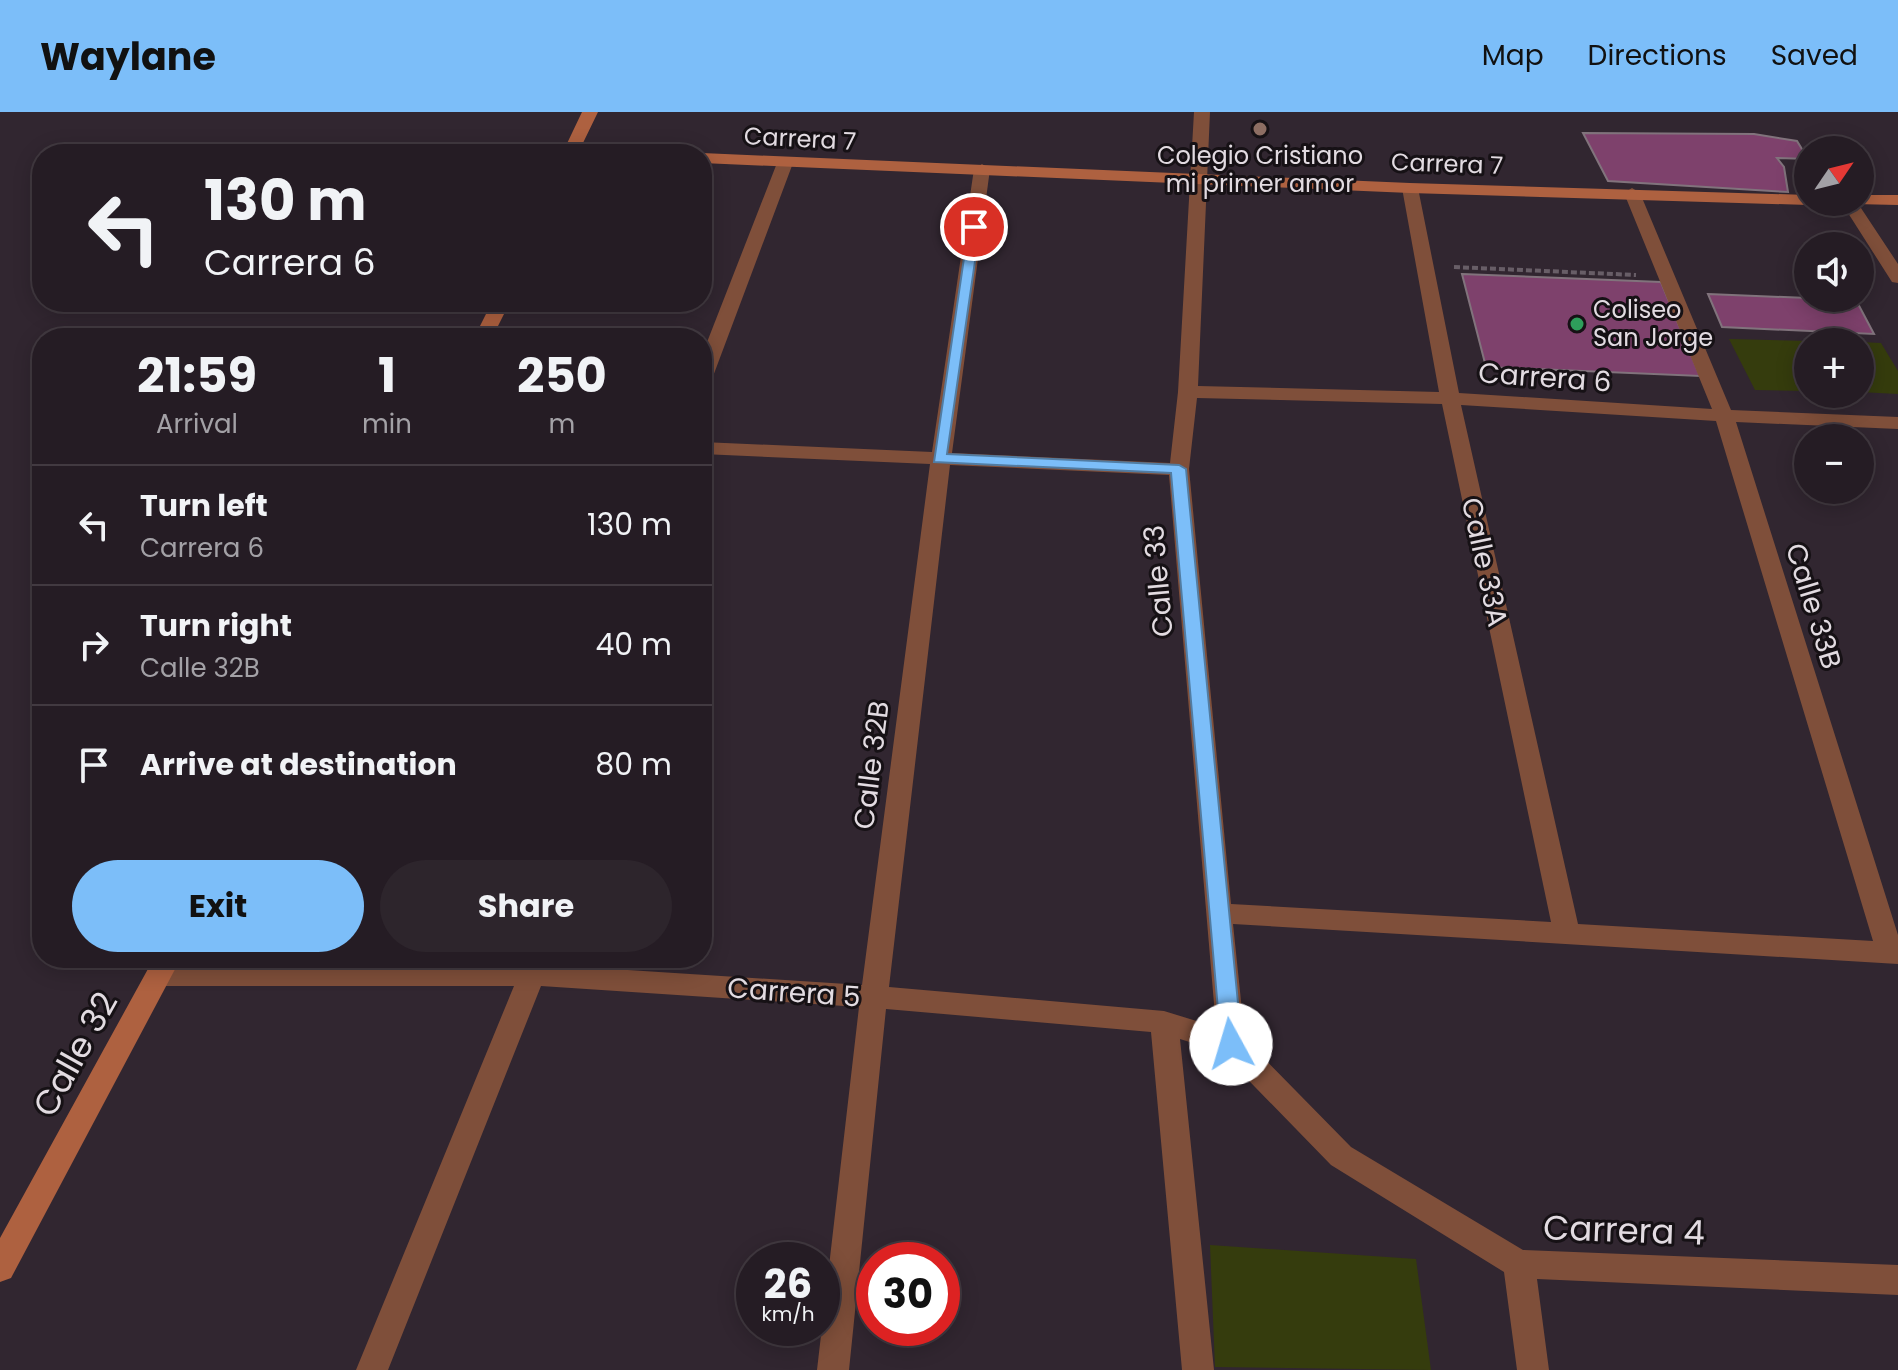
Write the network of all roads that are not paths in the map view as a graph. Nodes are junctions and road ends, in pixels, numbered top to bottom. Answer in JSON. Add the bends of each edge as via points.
{"nodes":[{"id":1,"x":590,"y":112,"type":"edge"},
{"id":2,"x":1202,"y":112,"type":"edge"},
{"id":3,"x":575,"y":144,"type":"edge"},
{"id":4,"x":712,"y":159,"type":"edge"},
{"id":5,"x":785,"y":163,"type":"junction"},
{"id":6,"x":982,"y":169,"type":"junction"},
{"id":7,"x":1201,"y":178,"type":"junction"},
{"id":8,"x":1410,"y":188,"type":"junction"},
{"id":9,"x":1632,"y":193,"type":"junction"},
{"id":10,"x":1794,"y":199,"type":"edge"},
{"id":11,"x":1874,"y":200,"type":"edge"},
{"id":12,"x":1898,"y":200,"type":"edge"},
{"id":13,"x":1858,"y":216,"type":"edge"},
{"id":14,"x":1898,"y":278,"type":"edge"},
{"id":15,"x":712,"y":353,"type":"edge"},
{"id":16,"x":1188,"y":392,"type":"junction"},
{"id":17,"x":1450,"y":398,"type":"junction"},
{"id":18,"x":1724,"y":416,"type":"junction"},
{"id":19,"x":1898,"y":423,"type":"edge"},
{"id":20,"x":712,"y":448,"type":"edge"},
{"id":21,"x":939,"y":458,"type":"junction"},
{"id":22,"x":1179,"y":469,"type":"junction"},
{"id":23,"x":1218,"y":913,"type":"junction"},
{"id":24,"x":1567,"y":935,"type":"junction"},
{"id":25,"x":1894,"y":952,"type":"edge"},
{"id":26,"x":163,"y":968,"type":"edge"},
{"id":27,"x":536,"y":968,"type":"edge"},
{"id":28,"x":547,"y":968,"type":"edge"},
{"id":29,"x":872,"y":997,"type":"junction"},
{"id":30,"x":1164,"y":1022,"type":"junction"},
{"id":31,"x":1231,"y":1044,"type":"junction"},
{"id":32,"x":1519,"y":1264,"type":"junction"},
{"id":33,"x":0,"y":1268,"type":"edge"},
{"id":34,"x":1898,"y":1280,"type":"edge"},
{"id":35,"x":372,"y":1370,"type":"edge"},
{"id":36,"x":833,"y":1370,"type":"edge"},
{"id":37,"x":1198,"y":1370,"type":"edge"},
{"id":38,"x":1533,"y":1370,"type":"edge"}],
"edges":[{"from":1,"to":3,"type":"street"},
{"from":2,"to":7,"type":"street","name":"Calle 33"},
{"from":4,"to":5,"type":"street","name":"Carrera 7"},
{"from":5,"to":6,"type":"street","name":"Carrera 7"},
{"from":5,"to":15,"type":"street"},
{"from":6,"to":7,"type":"street","name":"Carrera 7"},
{"from":6,"to":21,"type":"street","name":"Calle 32B"},
{"from":7,"to":8,"type":"street","name":"Carrera 7"},
{"from":7,"to":16,"type":"street","name":"Calle 33"},
{"from":8,"to":9,"type":"street","name":"Carrera 7"},
{"from":8,"to":17,"type":"street","name":"Calle 33A"},
{"from":9,"to":10,"type":"street","name":"Carrera 7"},
{"from":9,"to":18,"type":"street","name":"Calle 33B"},
{"from":11,"to":12,"type":"street"},
{"from":13,"to":14,"type":"street"},
{"from":16,"to":17,"type":"street","name":"Carrera 6"},
{"from":16,"to":22,"type":"street","name":"Calle 33"},
{"from":17,"to":18,"type":"street","name":"Carrera 6"},
{"from":17,"to":24,"type":"street","name":"Calle 33A"},
{"from":18,"to":19,"type":"street","name":"Carrera 6"},
{"from":18,"to":25,"type":"street","name":"Calle 33B"},
{"from":20,"to":21,"type":"street"},
{"from":21,"to":22,"type":"street"},
{"from":21,"to":29,"type":"street","name":"Calle 32B"},
{"from":22,"to":23,"type":"street","name":"Calle 33"},
{"from":23,"to":24,"type":"street"},
{"from":23,"to":31,"type":"street","name":"Calle 33"},
{"from":24,"to":25,"type":"street"},
{"from":26,"to":33,"type":"street","name":"Calle 32"},
{"from":27,"to":35,"type":"street"},
{"from":28,"to":29,"type":"street","name":"Carrera 5"},
{"from":29,"to":30,"type":"street","name":"Carrera 5"},
{"from":29,"to":36,"type":"street","name":"Calle 32B"},
{"from":30,"to":31,"type":"street","name":"Carrera 5"},
{"from":30,"to":37,"type":"street"},
{"from":31,"to":32,"type":"street","name":"Carrera 4","via":[[1341,1156]]},
{"from":32,"to":34,"type":"street","name":"Carrera 4"},
{"from":32,"to":38,"type":"street"}]}
